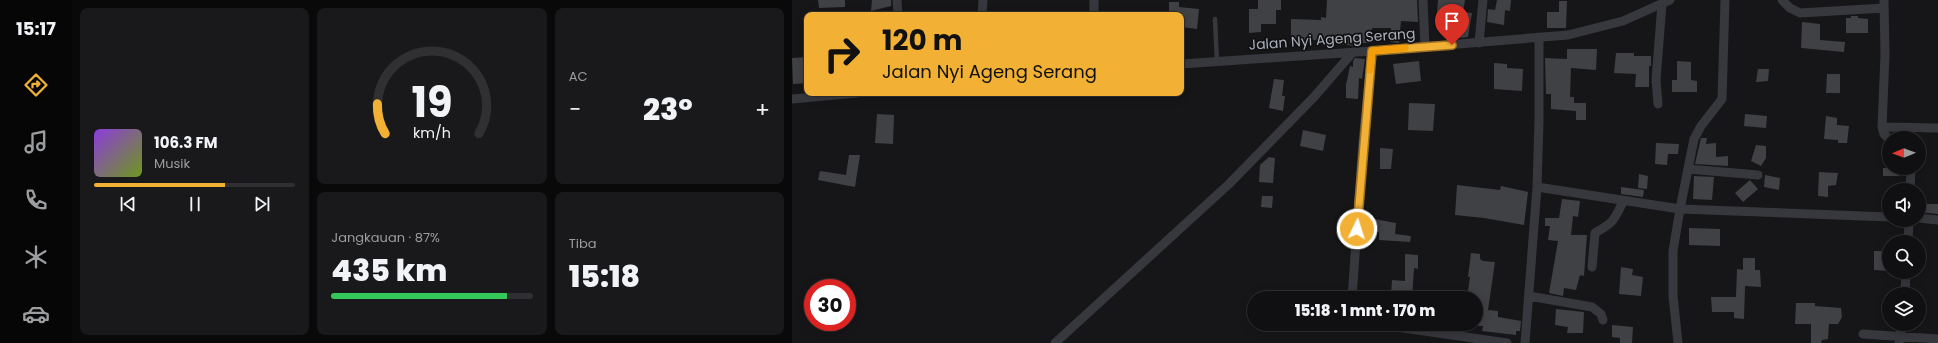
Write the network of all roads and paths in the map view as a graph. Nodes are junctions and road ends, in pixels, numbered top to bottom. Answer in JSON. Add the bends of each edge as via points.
{"nodes":[{"id":1,"x":897,"y":0,"type":"edge"},
{"id":2,"x":983,"y":0,"type":"edge"},
{"id":3,"x":1094,"y":0,"type":"edge"},
{"id":4,"x":1423,"y":0,"type":"edge"},
{"id":5,"x":1483,"y":0,"type":"edge"},
{"id":6,"x":1725,"y":0,"type":"edge"},
{"id":7,"x":1782,"y":0,"type":"edge"},
{"id":8,"x":1666,"y":2,"type":"edge"},
{"id":9,"x":1884,"y":4,"type":"edge"},
{"id":10,"x":898,"y":12,"type":"edge"},
{"id":11,"x":982,"y":12,"type":"edge"},
{"id":12,"x":1094,"y":12,"type":"edge"},
{"id":13,"x":1215,"y":20,"type":"dead end"},
{"id":14,"x":1539,"y":37,"type":"junction"},
{"id":15,"x":1479,"y":43,"type":"junction"},
{"id":16,"x":1425,"y":47,"type":"junction"},
{"id":17,"x":1372,"y":51,"type":"junction"},
{"id":18,"x":1353,"y":52,"type":"junction"},
{"id":19,"x":1217,"y":62,"type":"junction"},
{"id":20,"x":1184,"y":64,"type":"edge"},
{"id":21,"x":824,"y":96,"type":"edge"},
{"id":22,"x":792,"y":99,"type":"edge"},
{"id":23,"x":1658,"y":104,"type":"dead end"},
{"id":24,"x":1882,"y":127,"type":"junction"},
{"id":25,"x":1938,"y":128,"type":"edge"},
{"id":26,"x":1883,"y":131,"type":"edge"},
{"id":27,"x":1688,"y":169,"type":"junction"},
{"id":28,"x":1758,"y":175,"type":"dead end"},
{"id":29,"x":1537,"y":187,"type":"junction"},
{"id":30,"x":1622,"y":202,"type":"junction"},
{"id":31,"x":1680,"y":209,"type":"junction"},
{"id":32,"x":1882,"y":217,"type":"edge"},
{"id":33,"x":1926,"y":219,"type":"edge"},
{"id":34,"x":1938,"y":220,"type":"edge"},
{"id":35,"x":1592,"y":267,"type":"dead end"},
{"id":36,"x":1352,"y":291,"type":"edge"},
{"id":37,"x":1530,"y":296,"type":"junction"},
{"id":38,"x":1603,"y":320,"type":"dead end"},
{"id":39,"x":1424,"y":331,"type":"edge"},
{"id":40,"x":1863,"y":334,"type":"dead end"},
{"id":41,"x":1938,"y":339,"type":"edge"},
{"id":42,"x":1900,"y":340,"type":"edge"},
{"id":43,"x":1055,"y":343,"type":"edge"},
{"id":44,"x":1507,"y":343,"type":"edge"},
{"id":45,"x":1526,"y":343,"type":"edge"},
{"id":46,"x":1678,"y":343,"type":"edge"}],
"edges":[{"from":1,"to":10,"type":"street"},
{"from":2,"to":11,"type":"street"},
{"from":3,"to":12,"type":"street"},
{"from":4,"to":16,"type":"street"},
{"from":5,"to":15,"type":"street"},
{"from":6,"to":27,"type":"street","via":[[1722,99],[1697,132]]},
{"from":7,"to":9,"type":"street","via":[[1800,14]]},
{"from":8,"to":14,"type":"street","name":"Jalan Nyi Ageng Serang","via":[[1623,21],[1593,30]]},
{"from":8,"to":23,"type":"street","via":[[1656,80]]},
{"from":9,"to":24,"type":"street"},
{"from":13,"to":19,"type":"lane"},
{"from":14,"to":15,"type":"street","name":"Jalan Nyi Ageng Serang"},
{"from":14,"to":29,"type":"street"},
{"from":15,"to":16,"type":"street","name":"Jalan Nyi Ageng Serang"},
{"from":16,"to":17,"type":"street","name":"Jalan Nyi Ageng Serang"},
{"from":17,"to":18,"type":"street","name":"Jalan Nyi Ageng Serang"},
{"from":17,"to":36,"type":"street"},
{"from":18,"to":19,"type":"street","name":"Jalan Nyi Ageng Serang"},
{"from":18,"to":43,"type":"street","via":[[1314,97],[1229,184]]},
{"from":19,"to":20,"type":"street","name":"Jalan Nyi Ageng Serang"},
{"from":21,"to":22,"type":"street"},
{"from":24,"to":25,"type":"street"},
{"from":24,"to":26,"type":"street"},
{"from":27,"to":28,"type":"street"},
{"from":27,"to":31,"type":"street"},
{"from":29,"to":30,"type":"street"},
{"from":29,"to":37,"type":"street"},
{"from":30,"to":31,"type":"street"},
{"from":30,"to":35,"type":"street","via":[[1614,220],[1595,233]]},
{"from":31,"to":32,"type":"street"},
{"from":31,"to":46,"type":"street","via":[[1673,250],[1672,280]]},
{"from":33,"to":34,"type":"street"},
{"from":37,"to":38,"type":"street","via":[[1592,307],[1601,314]]},
{"from":37,"to":45,"type":"street"},
{"from":39,"to":44,"type":"street"},
{"from":40,"to":42,"type":"street"},
{"from":41,"to":42,"type":"street"}]}
